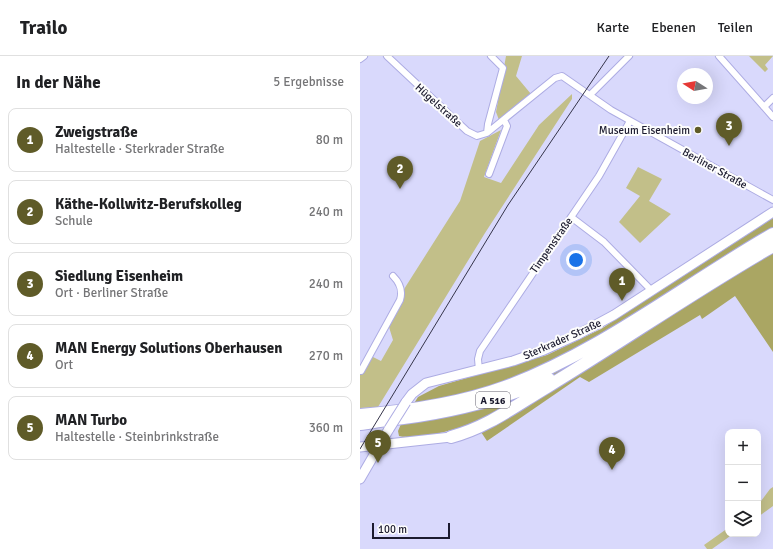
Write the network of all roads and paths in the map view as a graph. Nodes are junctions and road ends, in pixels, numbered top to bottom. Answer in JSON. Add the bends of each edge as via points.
{"nodes":[{"id":1,"x":364,"y":56,"type":"edge"},
{"id":2,"x":387,"y":56,"type":"edge"},
{"id":3,"x":492,"y":56,"type":"edge"},
{"id":4,"x":629,"y":56,"type":"edge"},
{"id":5,"x":719,"y":56,"type":"edge"},
{"id":6,"x":360,"y":59,"type":"edge"},
{"id":7,"x":590,"y":95,"type":"junction"},
{"id":8,"x":773,"y":98,"type":"edge"},
{"id":9,"x":764,"y":106,"type":"junction"},
{"id":10,"x":773,"y":117,"type":"edge"},
{"id":11,"x":504,"y":120,"type":"junction"},
{"id":12,"x":630,"y":121,"type":"junction"},
{"id":13,"x":487,"y":133,"type":"junction"},
{"id":14,"x":489,"y":174,"type":"dead end"},
{"id":15,"x":773,"y":200,"type":"edge"},
{"id":16,"x":773,"y":212,"type":"edge"},
{"id":17,"x":571,"y":217,"type":"junction"},
{"id":18,"x":773,"y":234,"type":"edge"},
{"id":19,"x":773,"y":246,"type":"edge"},
{"id":20,"x":393,"y":276,"type":"dead end"},
{"id":21,"x":651,"y":290,"type":"junction"},
{"id":22,"x":616,"y":343,"type":"junction"},
{"id":23,"x":479,"y":370,"type":"junction"},
{"id":24,"x":361,"y":371,"type":"edge"},
{"id":25,"x":360,"y":415,"type":"edge"},
{"id":26,"x":360,"y":424,"type":"edge"},
{"id":27,"x":451,"y":437,"type":"joint"},
{"id":28,"x":379,"y":445,"type":"junction"},
{"id":29,"x":360,"y":447,"type":"edge"},
{"id":30,"x":360,"y":479,"type":"edge"}],
"edges":[{"from":1,"to":6,"type":"street"},
{"from":2,"to":13,"type":"street","name":"Hügelstraße","via":[[467,131],[474,136]]},
{"from":3,"to":13,"type":"street","via":[[503,68]]},
{"from":4,"to":7,"type":"street"},
{"from":5,"to":9,"type":"street"},
{"from":7,"to":11,"type":"street","name":"Berliner Straße","via":[[560,76]]},
{"from":7,"to":12,"type":"street","name":"Berliner Straße"},
{"from":8,"to":9,"type":"street"},
{"from":9,"to":10,"type":"street"},
{"from":11,"to":13,"type":"street"},
{"from":11,"to":14,"type":"street","via":[[507,126]]},
{"from":12,"to":15,"type":"street","name":"Berliner Straße"},
{"from":12,"to":17,"type":"street","name":"Timpenstraße","via":[[599,176]]},
{"from":16,"to":21,"type":"street","name":"Sterkrader Straße"},
{"from":17,"to":21,"type":"street","via":[[604,242]]},
{"from":17,"to":23,"type":"street","name":"Timpenstraße","via":[[480,351]]},
{"from":18,"to":25,"type":"highway","number":"A 516","via":[[608,337],[541,373],[465,399]]},
{"from":19,"to":22,"type":"highway","number":"A 516"},
{"from":20,"to":24,"type":"street","via":[[402,291],[400,300]]},
{"from":21,"to":23,"type":"street","name":"Sterkrader Straße","via":[[609,318],[577,335],[530,355]]},
{"from":22,"to":26,"type":"highway","number":"A 516","via":[[548,379],[504,396],[442,413]]},
{"from":22,"to":27,"type":"highway","via":[[484,426]]},
{"from":23,"to":28,"type":"street","name":"Sterkrader Straße","bridge":true,"via":[[426,383],[412,394]]},
{"from":27,"to":28,"type":"street"},
{"from":28,"to":29,"type":"street"},
{"from":28,"to":30,"type":"street","name":"Sterkrader Straße"}]}
